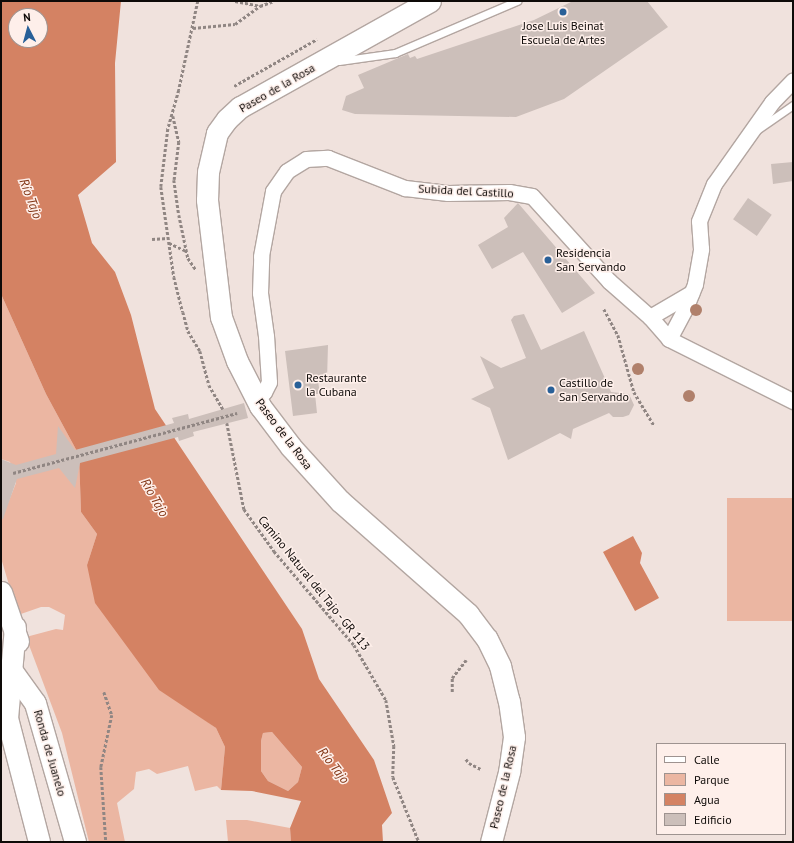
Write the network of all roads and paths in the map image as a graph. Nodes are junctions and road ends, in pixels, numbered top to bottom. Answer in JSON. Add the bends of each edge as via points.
{"nodes":[{"id":1,"x":198,"y":1,"type":"edge"},
{"id":2,"x":235,"y":1,"type":"edge"},
{"id":3,"x":274,"y":1,"type":"edge"},
{"id":4,"x":430,"y":1,"type":"edge"},
{"id":5,"x":517,"y":1,"type":"edge"},
{"id":6,"x":260,"y":6,"type":"junction"},
{"id":7,"x":193,"y":28,"type":"junction"},
{"id":8,"x":319,"y":63,"type":"junction"},
{"id":9,"x":793,"y":80,"type":"edge"},
{"id":10,"x":793,"y":105,"type":"edge"},
{"id":11,"x":173,"y":116,"type":"junction"},
{"id":12,"x":747,"y":137,"type":"junction"},
{"id":13,"x":168,"y":238,"type":"junction"},
{"id":14,"x":152,"y":240,"type":"dead end"},
{"id":15,"x":169,"y":243,"type":"junction"},
{"id":16,"x":186,"y":251,"type":"junction"},
{"id":17,"x":198,"y":276,"type":"dead end"},
{"id":18,"x":691,"y":293,"type":"junction"},
{"id":19,"x":604,"y":309,"type":"dead end"},
{"id":20,"x":650,"y":318,"type":"junction"},
{"id":21,"x":669,"y":339,"type":"junction"},
{"id":22,"x":256,"y":398,"type":"junction"},
{"id":23,"x":793,"y":401,"type":"edge"},
{"id":24,"x":223,"y":409,"type":"dead end"},
{"id":25,"x":237,"y":413,"type":"dead end"},
{"id":26,"x":227,"y":423,"type":"dead end"},
{"id":27,"x":654,"y":425,"type":"dead end"},
{"id":28,"x":13,"y":473,"type":"dead end"},
{"id":29,"x":1,"y":592,"type":"edge"},
{"id":30,"x":15,"y":626,"type":"junction"},
{"id":31,"x":466,"y":660,"type":"dead end"},
{"id":32,"x":6,"y":663,"type":"edge"},
{"id":33,"x":1,"y":692,"type":"edge"},
{"id":34,"x":104,"y":692,"type":"dead end"},
{"id":35,"x":452,"y":692,"type":"dead end"},
{"id":36,"x":35,"y":703,"type":"junction"},
{"id":37,"x":7,"y":718,"type":"junction"},
{"id":38,"x":466,"y":759,"type":"dead end"},
{"id":39,"x":482,"y":769,"type":"dead end"},
{"id":40,"x":39,"y":842,"type":"edge"},
{"id":41,"x":75,"y":842,"type":"edge"},
{"id":42,"x":106,"y":842,"type":"edge"},
{"id":43,"x":419,"y":842,"type":"edge"},
{"id":44,"x":491,"y":842,"type":"edge"}],
"edges":[{"from":1,"to":7,"type":"path"},
{"from":2,"to":6,"type":"path"},
{"from":3,"to":6,"type":"path"},
{"from":4,"to":8,"type":"main road","name":"Paseo de la Rosa"},
{"from":5,"to":8,"type":"lane","via":[[395,53]]},
{"from":6,"to":7,"type":"path","via":[[235,24]]},
{"from":7,"to":11,"type":"path"},
{"from":8,"to":22,"type":"main road","name":"Paseo de la Rosa","via":[[240,107],[226,119],[217,134],[212,152],[207,200],[221,317],[237,361]]},
{"from":9,"to":12,"type":"street","via":[[772,102]]},
{"from":10,"to":12,"type":"lane"},
{"from":11,"to":13,"type":"path","via":[[160,186]]},
{"from":11,"to":16,"type":"path","via":[[179,142],[174,180]]},
{"from":12,"to":18,"type":"street","via":[[714,184],[699,221],[701,250]]},
{"from":13,"to":14,"type":"path"},
{"from":13,"to":15,"type":"path"},
{"from":15,"to":16,"type":"path"},
{"from":15,"to":24,"type":"path","via":[[174,277],[188,331],[200,351],[209,385]]},
{"from":16,"to":17,"type":"path","via":[[190,264]]},
{"from":18,"to":20,"type":"street"},
{"from":18,"to":21,"type":"street"},
{"from":19,"to":27,"type":"path","via":[[618,335],[634,392]]},
{"from":20,"to":21,"type":"street","name":"Subida del Castillo"},
{"from":20,"to":22,"type":"street","name":"Subida del Castillo","via":[[609,281],[532,196],[509,192],[448,193],[405,188],[328,158],[306,159],[287,171],[273,191],[261,256],[260,293],[269,382],[264,392]]},
{"from":21,"to":23,"type":"street"},
{"from":22,"to":44,"type":"main road","name":"Paseo de la Rosa","via":[[291,447],[340,501],[468,614],[487,639],[500,666],[509,701],[514,737],[509,772]]},
{"from":25,"to":28,"type":"path","bridge":true},
{"from":26,"to":43,"type":"path","name":"Camino Natural del Tajo - GR 113","via":[[244,509],[274,551],[354,645],[386,700],[394,746],[394,777]]},
{"from":29,"to":30,"type":"main road"},
{"from":30,"to":32,"type":"main road"},
{"from":30,"to":36,"type":"main road"},
{"from":31,"to":35,"type":"path","via":[[452,678]]},
{"from":32,"to":36,"type":"main road","name":"Ronda de Juanelo"},
{"from":32,"to":37,"type":"main road"},
{"from":33,"to":37,"type":"main road"},
{"from":34,"to":42,"type":"path","via":[[112,715],[101,767]]},
{"from":36,"to":41,"type":"main road","name":"Ronda de Juanelo"},
{"from":37,"to":40,"type":"main road"},
{"from":38,"to":39,"type":"path"}]}
